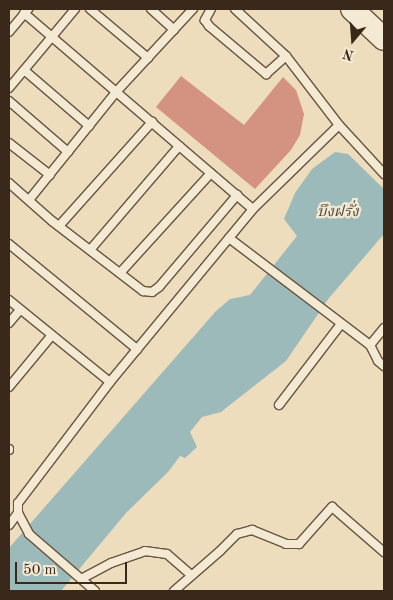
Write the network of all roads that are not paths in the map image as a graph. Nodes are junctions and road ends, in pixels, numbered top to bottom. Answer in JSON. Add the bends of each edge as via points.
{"nodes":[{"id":1,"x":75,"y":9,"type":"edge"},
{"id":2,"x":90,"y":9,"type":"edge"},
{"id":3,"x":151,"y":9,"type":"edge"},
{"id":4,"x":193,"y":9,"type":"edge"},
{"id":5,"x":211,"y":9,"type":"edge"},
{"id":6,"x":235,"y":9,"type":"edge"},
{"id":7,"x":352,"y":9,"type":"edge"},
{"id":8,"x":26,"y":11,"type":"edge"},
{"id":9,"x":174,"y":30,"type":"junction"},
{"id":10,"x":9,"y":32,"type":"edge"},
{"id":11,"x":52,"y":37,"type":"junction"},
{"id":12,"x":384,"y":39,"type":"edge"},
{"id":13,"x":286,"y":56,"type":"junction"},
{"id":14,"x":148,"y":58,"type":"junction"},
{"id":15,"x":24,"y":70,"type":"junction"},
{"id":16,"x":9,"y":88,"type":"edge"},
{"id":17,"x":117,"y":91,"type":"junction"},
{"id":18,"x":9,"y":101,"type":"edge"},
{"id":19,"x":152,"y":122,"type":"junction"},
{"id":20,"x":339,"y":125,"type":"junction"},
{"id":21,"x":89,"y":126,"type":"junction"},
{"id":22,"x":9,"y":143,"type":"edge"},
{"id":23,"x":179,"y":146,"type":"junction"},
{"id":24,"x":68,"y":152,"type":"junction"},
{"id":25,"x":211,"y":173,"type":"junction"},
{"id":26,"x":384,"y":174,"type":"edge"},
{"id":27,"x":50,"y":175,"type":"junction"},
{"id":28,"x":9,"y":184,"type":"edge"},
{"id":29,"x":237,"y":195,"type":"junction"},
{"id":30,"x":29,"y":200,"type":"junction"},
{"id":31,"x":254,"y":209,"type":"junction"},
{"id":32,"x":59,"y":226,"type":"junction"},
{"id":33,"x":229,"y":238,"type":"junction"},
{"id":34,"x":9,"y":244,"type":"edge"},
{"id":35,"x":90,"y":250,"type":"junction"},
{"id":36,"x":120,"y":274,"type":"junction"},
{"id":37,"x":9,"y":300,"type":"edge"},
{"id":38,"x":20,"y":310,"type":"junction"},
{"id":39,"x":9,"y":323,"type":"edge"},
{"id":40,"x":341,"y":324,"type":"junction"},
{"id":41,"x":384,"y":328,"type":"edge"},
{"id":42,"x":52,"y":335,"type":"junction"},
{"id":43,"x":370,"y":346,"type":"junction"},
{"id":44,"x":137,"y":349,"type":"junction"},
{"id":45,"x":384,"y":366,"type":"edge"},
{"id":46,"x":110,"y":382,"type":"junction"},
{"id":47,"x":9,"y":387,"type":"edge"},
{"id":48,"x":279,"y":405,"type":"dead end"},
{"id":49,"x":18,"y":513,"type":"junction"},
{"id":50,"x":9,"y":524,"type":"edge"},
{"id":51,"x":384,"y":552,"type":"edge"},
{"id":52,"x":191,"y":575,"type":"junction"},
{"id":53,"x":81,"y":579,"type":"junction"},
{"id":54,"x":95,"y":591,"type":"edge"},
{"id":55,"x":174,"y":591,"type":"edge"}],
"edges":[{"from":1,"to":11,"type":"lane"},
{"from":2,"to":14,"type":"lane"},
{"from":3,"to":9,"type":"lane"},
{"from":4,"to":9,"type":"lane"},
{"from":5,"to":13,"type":"lane","via":[[205,20],[209,26],[260,71],[270,72]]},
{"from":6,"to":13,"type":"lane"},
{"from":7,"to":12,"type":"street"},
{"from":8,"to":10,"type":"lane"},
{"from":8,"to":11,"type":"lane"},
{"from":9,"to":14,"type":"lane"},
{"from":11,"to":15,"type":"lane"},
{"from":11,"to":17,"type":"lane"},
{"from":13,"to":20,"type":"lane"},
{"from":14,"to":17,"type":"lane"},
{"from":15,"to":16,"type":"lane"},
{"from":15,"to":21,"type":"lane"},
{"from":17,"to":19,"type":"lane"},
{"from":17,"to":21,"type":"lane"},
{"from":18,"to":24,"type":"lane"},
{"from":19,"to":23,"type":"lane"},
{"from":19,"to":32,"type":"lane"},
{"from":20,"to":26,"type":"lane"},
{"from":20,"to":31,"type":"lane"},
{"from":21,"to":24,"type":"lane"},
{"from":22,"to":27,"type":"lane"},
{"from":23,"to":25,"type":"lane"},
{"from":23,"to":35,"type":"lane"},
{"from":24,"to":27,"type":"lane"},
{"from":25,"to":29,"type":"lane"},
{"from":25,"to":36,"type":"lane"},
{"from":27,"to":30,"type":"lane"},
{"from":28,"to":30,"type":"lane"},
{"from":29,"to":31,"type":"lane"},
{"from":29,"to":36,"type":"lane","via":[[160,287],[152,292],[143,291]]},
{"from":30,"to":32,"type":"lane"},
{"from":31,"to":33,"type":"lane"},
{"from":32,"to":35,"type":"lane"},
{"from":33,"to":40,"type":"lane"},
{"from":33,"to":44,"type":"lane"},
{"from":34,"to":44,"type":"lane"},
{"from":35,"to":36,"type":"lane"},
{"from":37,"to":38,"type":"lane"},
{"from":38,"to":39,"type":"lane"},
{"from":38,"to":42,"type":"lane"},
{"from":40,"to":43,"type":"lane"},
{"from":40,"to":48,"type":"lane"},
{"from":41,"to":43,"type":"lane"},
{"from":42,"to":46,"type":"lane"},
{"from":42,"to":47,"type":"lane"},
{"from":43,"to":45,"type":"lane"},
{"from":44,"to":46,"type":"lane"},
{"from":46,"to":49,"type":"lane","via":[[18,504]]},
{"from":49,"to":50,"type":"lane"},
{"from":49,"to":53,"type":"lane","via":[[29,534]]},
{"from":51,"to":52,"type":"lane","via":[[332,507],[299,544],[286,544],[252,530],[237,534]]},
{"from":52,"to":53,"type":"lane","via":[[167,554],[150,551],[111,563]]},
{"from":52,"to":55,"type":"lane"},
{"from":53,"to":54,"type":"lane"}]}
